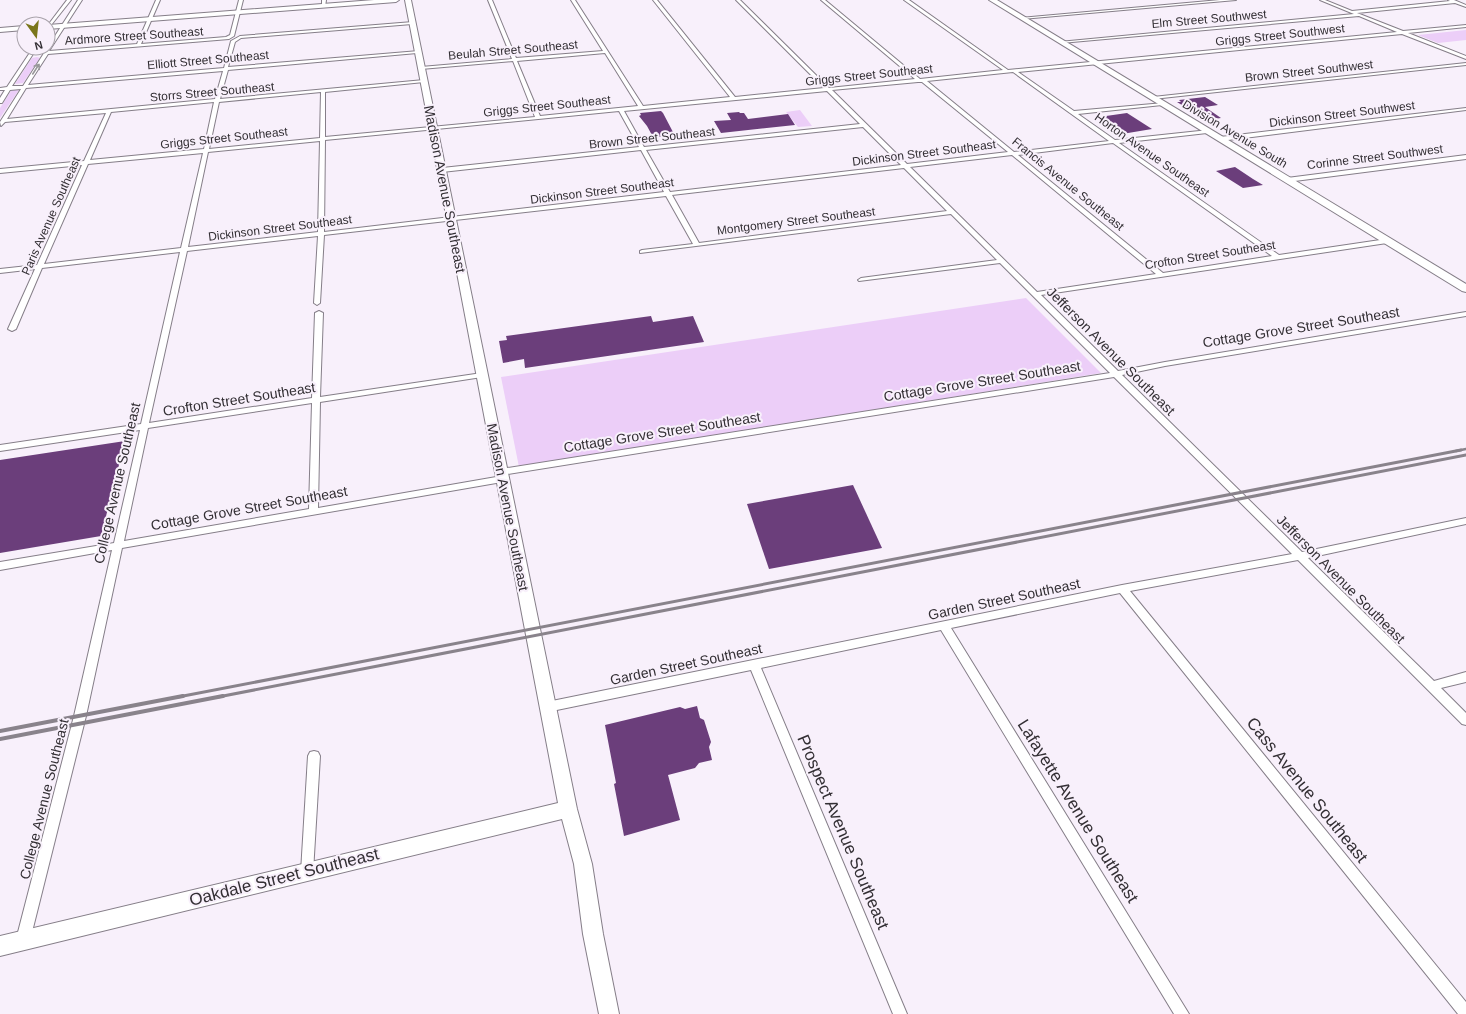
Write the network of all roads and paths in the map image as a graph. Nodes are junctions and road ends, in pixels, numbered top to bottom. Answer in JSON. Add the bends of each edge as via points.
{"nodes":[{"id":1,"x":69,"y":0,"type":"edge"},
{"id":2,"x":80,"y":0,"type":"edge"},
{"id":3,"x":158,"y":0,"type":"edge"},
{"id":4,"x":242,"y":0,"type":"edge"},
{"id":5,"x":396,"y":0,"type":"edge"},
{"id":6,"x":408,"y":0,"type":"edge"},
{"id":7,"x":490,"y":0,"type":"edge"},
{"id":8,"x":573,"y":0,"type":"edge"},
{"id":9,"x":656,"y":0,"type":"edge"},
{"id":10,"x":738,"y":0,"type":"edge"},
{"id":11,"x":823,"y":0,"type":"edge"},
{"id":12,"x":906,"y":0,"type":"edge"},
{"id":13,"x":992,"y":0,"type":"edge"},
{"id":14,"x":1234,"y":0,"type":"edge"},
{"id":15,"x":1322,"y":0,"type":"edge"},
{"id":16,"x":1449,"y":0,"type":"edge"},
{"id":17,"x":1455,"y":2,"type":"junction"},
{"id":18,"x":324,"y":3,"type":"edge"},
{"id":19,"x":1466,"y":6,"type":"edge"},
{"id":20,"x":239,"y":12,"type":"junction"},
{"id":21,"x":1350,"y":12,"type":"junction"},
{"id":22,"x":1359,"y":15,"type":"junction"},
{"id":23,"x":56,"y":17,"type":"edge"},
{"id":24,"x":1022,"y":18,"type":"junction"},
{"id":25,"x":150,"y":19,"type":"junction"},
{"id":26,"x":412,"y":23,"type":"junction"},
{"id":27,"x":65,"y":25,"type":"junction"},
{"id":28,"x":56,"y":26,"type":"edge"},
{"id":29,"x":1466,"y":26,"type":"edge"},
{"id":30,"x":16,"y":29,"type":"edge"},
{"id":31,"x":0,"y":30,"type":"edge"},
{"id":32,"x":1402,"y":32,"type":"junction"},
{"id":33,"x":56,"y":39,"type":"edge"},
{"id":34,"x":1061,"y":42,"type":"junction"},
{"id":35,"x":138,"y":46,"type":"junction"},
{"id":36,"x":56,"y":52,"type":"edge"},
{"id":37,"x":418,"y":52,"type":"junction"},
{"id":38,"x":606,"y":52,"type":"junction"},
{"id":39,"x":30,"y":56,"type":"edge"},
{"id":40,"x":45,"y":56,"type":"edge"},
{"id":41,"x":1466,"y":58,"type":"edge"},
{"id":42,"x":514,"y":60,"type":"junction"},
{"id":43,"x":1096,"y":63,"type":"junction"},
{"id":44,"x":1466,"y":64,"type":"edge"},
{"id":45,"x":421,"y":68,"type":"junction"},
{"id":46,"x":225,"y":69,"type":"junction"},
{"id":47,"x":1014,"y":71,"type":"junction"},
{"id":48,"x":1008,"y":72,"type":"junction"},
{"id":49,"x":922,"y":80,"type":"junction"},
{"id":50,"x":424,"y":81,"type":"junction"},
{"id":51,"x":25,"y":87,"type":"junction"},
{"id":52,"x":9,"y":88,"type":"junction"},
{"id":53,"x":0,"y":89,"type":"edge"},
{"id":54,"x":830,"y":90,"type":"junction"},
{"id":55,"x":323,"y":92,"type":"junction"},
{"id":56,"x":1154,"y":98,"type":"junction"},
{"id":57,"x":734,"y":99,"type":"junction"},
{"id":58,"x":216,"y":101,"type":"junction"},
{"id":59,"x":0,"y":102,"type":"edge"},
{"id":60,"x":1162,"y":104,"type":"junction"},
{"id":61,"x":641,"y":107,"type":"junction"},
{"id":62,"x":620,"y":109,"type":"junction"},
{"id":63,"x":1466,"y":109,"type":"edge"},
{"id":64,"x":109,"y":111,"type":"junction"},
{"id":65,"x":1073,"y":113,"type":"junction"},
{"id":66,"x":538,"y":118,"type":"junction"},
{"id":67,"x":1,"y":123,"type":"edge"},
{"id":68,"x":864,"y":125,"type":"junction"},
{"id":69,"x":434,"y":127,"type":"junction"},
{"id":70,"x":1207,"y":131,"type":"junction"},
{"id":71,"x":323,"y":138,"type":"junction"},
{"id":72,"x":1220,"y":139,"type":"junction"},
{"id":73,"x":1115,"y":142,"type":"junction"},
{"id":74,"x":643,"y":149,"type":"junction"},
{"id":75,"x":206,"y":150,"type":"junction"},
{"id":76,"x":1014,"y":154,"type":"junction"},
{"id":77,"x":1466,"y":157,"type":"edge"},
{"id":78,"x":87,"y":162,"type":"junction"},
{"id":79,"x":906,"y":166,"type":"junction"},
{"id":80,"x":442,"y":170,"type":"junction"},
{"id":81,"x":0,"y":171,"type":"edge"},
{"id":82,"x":1287,"y":180,"type":"junction"},
{"id":83,"x":667,"y":194,"type":"junction"},
{"id":84,"x":952,"y":212,"type":"junction"},
{"id":85,"x":450,"y":220,"type":"junction"},
{"id":86,"x":321,"y":234,"type":"junction"},
{"id":87,"x":1387,"y":241,"type":"junction"},
{"id":88,"x":697,"y":245,"type":"junction"},
{"id":89,"x":184,"y":250,"type":"junction"},
{"id":90,"x":642,"y":252,"type":"dead end"},
{"id":91,"x":1277,"y":257,"type":"junction"},
{"id":92,"x":1002,"y":261,"type":"junction"},
{"id":93,"x":39,"y":267,"type":"junction"},
{"id":94,"x":0,"y":272,"type":"edge"},
{"id":95,"x":1162,"y":275,"type":"junction"},
{"id":96,"x":861,"y":280,"type":"dead end"},
{"id":97,"x":1466,"y":289,"type":"edge"},
{"id":98,"x":1036,"y":294,"type":"junction"},
{"id":99,"x":317,"y":303,"type":"dead end"},
{"id":100,"x":319,"y":312,"type":"dead end"},
{"id":101,"x":1466,"y":314,"type":"edge"},
{"id":102,"x":12,"y":329,"type":"dead end"},
{"id":103,"x":1115,"y":374,"type":"junction"},
{"id":104,"x":482,"y":375,"type":"junction"},
{"id":105,"x":317,"y":400,"type":"junction"},
{"id":106,"x":144,"y":426,"type":"junction"},
{"id":107,"x":0,"y":448,"type":"edge"},
{"id":108,"x":502,"y":476,"type":"junction"},
{"id":109,"x":314,"y":511,"type":"junction"},
{"id":110,"x":1466,"y":521,"type":"edge"},
{"id":111,"x":117,"y":546,"type":"junction"},
{"id":112,"x":1300,"y":556,"type":"junction"},
{"id":113,"x":0,"y":566,"type":"edge"},
{"id":114,"x":1122,"y":589,"type":"junction"},
{"id":115,"x":944,"y":626,"type":"junction"},
{"id":116,"x":754,"y":664,"type":"junction"},
{"id":117,"x":1466,"y":677,"type":"edge"},
{"id":118,"x":1432,"y":686,"type":"junction"},
{"id":119,"x":547,"y":707,"type":"junction"},
{"id":120,"x":1466,"y":720,"type":"edge"},
{"id":121,"x":314,"y":756,"type":"dead end"},
{"id":122,"x":568,"y":809,"type":"junction"},
{"id":123,"x":307,"y":872,"type":"junction"},
{"id":124,"x":23,"y":940,"type":"junction"},
{"id":125,"x":0,"y":946,"type":"edge"},
{"id":126,"x":1466,"y":1013,"type":"edge"},
{"id":127,"x":608,"y":1014,"type":"edge"},
{"id":128,"x":900,"y":1014,"type":"edge"},
{"id":129,"x":1182,"y":1014,"type":"edge"}],
"edges":[{"from":1,"to":23,"type":"street"},
{"from":2,"to":27,"type":"street"},
{"from":3,"to":25,"type":"street"},
{"from":4,"to":20,"type":"street"},
{"from":5,"to":18,"type":"street"},
{"from":6,"to":26,"type":"street","name":"Madison Avenue Southeast"},
{"from":7,"to":42,"type":"street"},
{"from":8,"to":38,"type":"street"},
{"from":9,"to":57,"type":"street"},
{"from":10,"to":54,"type":"street","name":"Jefferson Avenue Southeast"},
{"from":11,"to":49,"type":"street","name":"Francis Avenue Southeast"},
{"from":12,"to":48,"type":"street"},
{"from":13,"to":24,"type":"main road","name":"Division Avenue South"},
{"from":14,"to":24,"type":"street"},
{"from":15,"to":21,"type":"street"},
{"from":16,"to":17,"type":"street"},
{"from":17,"to":19,"type":"street"},
{"from":17,"to":21,"type":"street"},
{"from":18,"to":20,"type":"street"},
{"from":20,"to":25,"type":"street"},
{"from":20,"to":35,"type":"street","name":"Ardmore Street Southeast","via":[[232,36],[223,39]]},
{"from":21,"to":22,"type":"street"},
{"from":22,"to":32,"type":"street"},
{"from":22,"to":34,"type":"street","name":"Elm Street Southwest"},
{"from":24,"to":34,"type":"main road","name":"Division Avenue South"},
{"from":25,"to":27,"type":"street"},
{"from":25,"to":35,"type":"street"},
{"from":26,"to":37,"type":"street","name":"Madison Avenue Southeast"},
{"from":26,"to":46,"type":"street","name":"College Avenue Southeast","via":[[240,37],[233,40]]},
{"from":27,"to":28,"type":"street"},
{"from":27,"to":33,"type":"street"},
{"from":29,"to":32,"type":"street","name":"Griggs Street Southwest"},
{"from":30,"to":31,"type":"street"},
{"from":32,"to":41,"type":"street"},
{"from":32,"to":43,"type":"street","name":"Griggs Street Southwest"},
{"from":34,"to":43,"type":"main road","name":"Division Avenue South"},
{"from":35,"to":36,"type":"street","name":"Ardmore Street Southeast"},
{"from":37,"to":45,"type":"street","name":"Madison Avenue Southeast"},
{"from":37,"to":46,"type":"street","name":"Elliott Street Southeast"},
{"from":38,"to":42,"type":"street","name":"Beulah Street Southeast"},
{"from":38,"to":61,"type":"street"},
{"from":39,"to":52,"type":"street"},
{"from":51,"to":40,"type":"street","one_way":true},
{"from":42,"to":45,"type":"street","name":"Beulah Street Southeast"},
{"from":42,"to":66,"type":"street"},
{"from":43,"to":47,"type":"street","name":"Griggs Street Southeast"},
{"from":43,"to":56,"type":"main road","name":"Division Avenue South"},
{"from":44,"to":56,"type":"street","name":"Brown Street Southwest"},
{"from":45,"to":50,"type":"street","name":"Madison Avenue Southeast"},
{"from":46,"to":51,"type":"street","name":"Elliott Street Southeast"},
{"from":46,"to":58,"type":"street","name":"College Avenue Southeast"},
{"from":47,"to":48,"type":"street","name":"Griggs Street Southeast"},
{"from":47,"to":65,"type":"street","name":"Horton Avenue Southeast"},
{"from":48,"to":49,"type":"street","name":"Griggs Street Southeast"},
{"from":49,"to":54,"type":"street","name":"Griggs Street Southeast"},
{"from":49,"to":76,"type":"street","name":"Francis Avenue Southeast"},
{"from":50,"to":55,"type":"street","name":"Storrs Street Southeast"},
{"from":50,"to":69,"type":"street","name":"Madison Avenue Southeast"},
{"from":51,"to":52,"type":"street","name":"Elliott Street Southeast"},
{"from":51,"to":67,"type":"street"},
{"from":52,"to":53,"type":"street","name":"Elliott Street Southeast"},
{"from":52,"to":59,"type":"street"},
{"from":54,"to":57,"type":"street","name":"Griggs Street Southeast"},
{"from":54,"to":68,"type":"street","name":"Jefferson Avenue Southeast"},
{"from":55,"to":58,"type":"street","name":"Storrs Street Southeast"},
{"from":55,"to":71,"type":"street"},
{"from":56,"to":60,"type":"main road","name":"Division Avenue South"},
{"from":57,"to":61,"type":"street","name":"Griggs Street Southeast"},
{"from":58,"to":64,"type":"street","name":"Storrs Street Southeast"},
{"from":58,"to":75,"type":"street","name":"College Avenue Southeast"},
{"from":60,"to":65,"type":"street"},
{"from":60,"to":70,"type":"main road","name":"Division Avenue South"},
{"from":61,"to":62,"type":"street","name":"Griggs Street Southeast"},
{"from":62,"to":66,"type":"street","name":"Griggs Street Southeast"},
{"from":62,"to":74,"type":"street"},
{"from":63,"to":72,"type":"street","name":"Dickinson Street Southwest"},
{"from":64,"to":67,"type":"street","name":"Storrs Street Southeast"},
{"from":64,"to":78,"type":"street","name":"Paris Avenue Southeast"},
{"from":65,"to":73,"type":"street","name":"Horton Avenue Southeast"},
{"from":66,"to":69,"type":"street","name":"Griggs Street Southeast"},
{"from":68,"to":74,"type":"street","name":"Brown Street Southeast"},
{"from":68,"to":79,"type":"street","name":"Jefferson Avenue Southeast"},
{"from":69,"to":71,"type":"street","name":"Griggs Street Southeast"},
{"from":69,"to":80,"type":"street","name":"Madison Avenue Southeast"},
{"from":70,"to":72,"type":"main road","name":"Division Avenue South"},
{"from":70,"to":73,"type":"street","name":"Dickinson Street Southeast"},
{"from":71,"to":75,"type":"street","name":"Griggs Street Southeast"},
{"from":71,"to":86,"type":"street"},
{"from":72,"to":82,"type":"main road","name":"Division Avenue South"},
{"from":73,"to":76,"type":"street","name":"Dickinson Street Southeast"},
{"from":73,"to":91,"type":"street","name":"Horton Avenue Southeast"},
{"from":74,"to":80,"type":"street","name":"Brown Street Southeast"},
{"from":74,"to":83,"type":"street"},
{"from":75,"to":78,"type":"street","name":"Griggs Street Southeast"},
{"from":75,"to":89,"type":"street","name":"College Avenue Southeast"},
{"from":76,"to":79,"type":"street","name":"Dickinson Street Southeast"},
{"from":76,"to":95,"type":"street","name":"Francis Avenue Southeast"},
{"from":77,"to":82,"type":"street","name":"Corinne Street Southwest"},
{"from":78,"to":81,"type":"street","name":"Griggs Street Southeast"},
{"from":78,"to":93,"type":"street","name":"Paris Avenue Southeast"},
{"from":79,"to":83,"type":"street","name":"Dickinson Street Southeast"},
{"from":79,"to":84,"type":"street","name":"Jefferson Avenue Southeast"},
{"from":80,"to":85,"type":"street","name":"Madison Avenue Southeast"},
{"from":82,"to":87,"type":"main road","name":"Division Avenue South"},
{"from":83,"to":85,"type":"street","name":"Dickinson Street Southeast"},
{"from":83,"to":88,"type":"street"},
{"from":84,"to":88,"type":"street","name":"Montgomery Street Southeast"},
{"from":84,"to":92,"type":"street","name":"Jefferson Avenue Southeast"},
{"from":85,"to":86,"type":"street","name":"Dickinson Street Southeast"},
{"from":85,"to":104,"type":"street","name":"Madison Avenue Southeast"},
{"from":86,"to":89,"type":"street","name":"Dickinson Street Southeast"},
{"from":86,"to":99,"type":"street"},
{"from":87,"to":91,"type":"street","name":"Crofton Street Southeast"},
{"from":87,"to":97,"type":"main road","name":"Division Avenue South"},
{"from":88,"to":90,"type":"street","name":"Montgomery Street Southeast"},
{"from":89,"to":93,"type":"street","name":"Dickinson Street Southeast"},
{"from":89,"to":106,"type":"street","name":"College Avenue Southeast"},
{"from":91,"to":95,"type":"street","name":"Crofton Street Southeast"},
{"from":92,"to":96,"type":"street"},
{"from":92,"to":98,"type":"street","name":"Jefferson Avenue Southeast"},
{"from":93,"to":94,"type":"street","name":"Dickinson Street Southeast"},
{"from":93,"to":102,"type":"street","name":"Paris Avenue Southeast"},
{"from":95,"to":98,"type":"street","name":"Crofton Street Southeast"},
{"from":98,"to":103,"type":"street","name":"Jefferson Avenue Southeast"},
{"from":100,"to":105,"type":"street"},
{"from":101,"to":103,"type":"street","name":"Cottage Grove Street Southeast"},
{"from":103,"to":108,"type":"street","name":"Cottage Grove Street Southeast"},
{"from":103,"to":112,"type":"street","name":"Jefferson Avenue Southeast"},
{"from":104,"to":105,"type":"street","name":"Crofton Street Southeast"},
{"from":104,"to":108,"type":"street","name":"Madison Avenue Southeast"},
{"from":105,"to":106,"type":"street","name":"Crofton Street Southeast"},
{"from":105,"to":109,"type":"street"},
{"from":106,"to":107,"type":"street","name":"Crofton Street Southeast"},
{"from":106,"to":111,"type":"street","name":"College Avenue Southeast"},
{"from":108,"to":109,"type":"street","name":"Cottage Grove Street Southeast"},
{"from":108,"to":119,"type":"street","name":"Madison Avenue Southeast"},
{"from":109,"to":111,"type":"street","name":"Cottage Grove Street Southeast"},
{"from":110,"to":112,"type":"street","name":"Garden Street Southeast"},
{"from":111,"to":113,"type":"street","name":"Cottage Grove Street Southeast"},
{"from":111,"to":124,"type":"street","name":"College Avenue Southeast","via":[[80,716]]},
{"from":112,"to":114,"type":"street","name":"Garden Street Southeast"},
{"from":112,"to":118,"type":"street","name":"Jefferson Avenue Southeast"},
{"from":114,"to":115,"type":"street","name":"Garden Street Southeast"},
{"from":114,"to":126,"type":"street","name":"Cass Avenue Southeast"},
{"from":115,"to":116,"type":"street","name":"Garden Street Southeast"},
{"from":115,"to":129,"type":"street","name":"Lafayette Avenue Southeast"},
{"from":116,"to":119,"type":"street","name":"Garden Street Southeast"},
{"from":116,"to":128,"type":"street","name":"Prospect Avenue Southeast"},
{"from":117,"to":118,"type":"street"},
{"from":118,"to":120,"type":"street","name":"Jefferson Avenue Southeast"},
{"from":119,"to":122,"type":"street","name":"Madison Avenue Southeast"},
{"from":121,"to":123,"type":"street"},
{"from":122,"to":123,"type":"street","name":"Oakdale Street Southeast"},
{"from":122,"to":127,"type":"street","name":"Madison Avenue Southeast","via":[[583,864]]},
{"from":123,"to":124,"type":"street","name":"Oakdale Street Southeast"},
{"from":124,"to":125,"type":"street","name":"Oakdale Street Southeast"}]}
